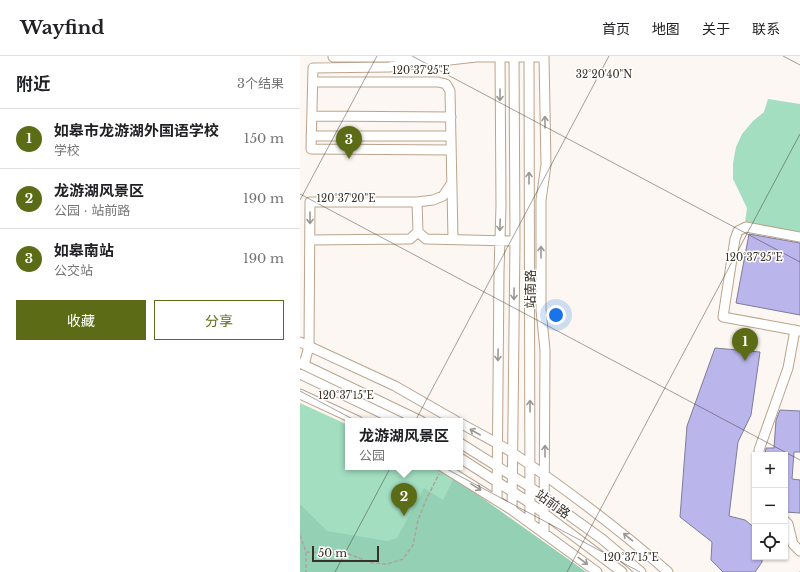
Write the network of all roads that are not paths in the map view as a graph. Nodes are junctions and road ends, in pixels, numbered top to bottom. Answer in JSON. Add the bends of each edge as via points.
{"nodes":[{"id":1,"x":500,"y":56,"type":"edge"},
{"id":2,"x":514,"y":56,"type":"edge"},
{"id":3,"x":333,"y":57,"type":"edge"},
{"id":4,"x":476,"y":57,"type":"edge"},
{"id":5,"x":529,"y":57,"type":"edge"},
{"id":6,"x":544,"y":57,"type":"edge"},
{"id":7,"x":313,"y":82,"type":"junction"},
{"id":8,"x":312,"y":116,"type":"junction"},
{"id":9,"x":451,"y":117,"type":"junction"},
{"id":10,"x":311,"y":136,"type":"junction"},
{"id":11,"x":451,"y":136,"type":"junction"},
{"id":12,"x":451,"y":150,"type":"junction"},
{"id":13,"x":452,"y":184,"type":"junction"},
{"id":14,"x":417,"y":202,"type":"junction"},
{"id":15,"x":418,"y":232,"type":"junction"},
{"id":16,"x":800,"y":237,"type":"edge"},
{"id":17,"x":452,"y":239,"type":"junction"},
{"id":18,"x":310,"y":240,"type":"junction"},
{"id":19,"x":500,"y":240,"type":"junction"},
{"id":20,"x":514,"y":241,"type":"junction"},
{"id":21,"x":797,"y":330,"type":"edge"},
{"id":22,"x":300,"y":342,"type":"edge"},
{"id":23,"x":309,"y":346,"type":"junction"},
{"id":24,"x":301,"y":367,"type":"edge"},
{"id":25,"x":300,"y":394,"type":"edge"},
{"id":26,"x":352,"y":418,"type":"edge"},
{"id":27,"x":393,"y":418,"type":"edge"},
{"id":28,"x":415,"y":418,"type":"edge"},
{"id":29,"x":451,"y":418,"type":"edge"},
{"id":30,"x":463,"y":425,"type":"edge"},
{"id":31,"x":497,"y":444,"type":"junction"},
{"id":32,"x":463,"y":445,"type":"edge"},
{"id":33,"x":759,"y":452,"type":"edge"},
{"id":34,"x":512,"y":453,"type":"junction"},
{"id":35,"x":463,"y":460,"type":"edge"},
{"id":36,"x":497,"y":466,"type":"junction"},
{"id":37,"x":530,"y":466,"type":"junction"},
{"id":38,"x":444,"y":470,"type":"edge"},
{"id":39,"x":512,"y":475,"type":"junction"},
{"id":40,"x":545,"y":476,"type":"junction"},
{"id":41,"x":497,"y":481,"type":"junction"},
{"id":42,"x":530,"y":487,"type":"junction"},
{"id":43,"x":512,"y":491,"type":"junction"},
{"id":44,"x":545,"y":498,"type":"junction"},
{"id":45,"x":497,"y":500,"type":"junction"},
{"id":46,"x":530,"y":503,"type":"junction"},
{"id":47,"x":512,"y":510,"type":"junction"},
{"id":48,"x":544,"y":513,"type":"junction"},
{"id":49,"x":530,"y":522,"type":"junction"},
{"id":50,"x":788,"y":524,"type":"edge"},
{"id":51,"x":544,"y":532,"type":"junction"},
{"id":52,"x":800,"y":551,"type":"edge"},
{"id":53,"x":597,"y":572,"type":"edge"},
{"id":54,"x":622,"y":572,"type":"edge"},
{"id":55,"x":641,"y":572,"type":"edge"},
{"id":56,"x":668,"y":572,"type":"edge"}],
"edges":[{"from":1,"to":2,"type":"street"},
{"from":1,"to":4,"type":"street"},
{"from":1,"to":19,"type":"street","one_way":true},
{"from":2,"to":5,"type":"street"},
{"from":2,"to":20,"type":"street","name":"站南路"},
{"from":3,"to":4,"type":"street"},
{"from":4,"to":7,"type":"street","via":[[389,67],[313,68]]},
{"from":5,"to":6,"type":"street"},
{"from":37,"to":5,"type":"street","name":"站南路","one_way":true},
{"from":40,"to":6,"type":"street","one_way":true,"via":[[545,350],[541,310],[541,200],[546,165]]},
{"from":7,"to":8,"type":"street"},
{"from":7,"to":9,"type":"street","via":[[446,84],[450,91]]},
{"from":8,"to":9,"type":"street"},
{"from":8,"to":10,"type":"street"},
{"from":9,"to":11,"type":"street"},
{"from":10,"to":11,"type":"street"},
{"from":10,"to":12,"type":"street","via":[[311,149]]},
{"from":11,"to":12,"type":"street"},
{"from":12,"to":13,"type":"street"},
{"from":13,"to":14,"type":"street","via":[[444,196]]},
{"from":13,"to":17,"type":"street"},
{"from":14,"to":15,"type":"street"},
{"from":14,"to":18,"type":"street","one_way":true,"via":[[310,202]]},
{"from":15,"to":17,"type":"street","via":[[426,239]]},
{"from":15,"to":18,"type":"street","via":[[410,239]]},
{"from":16,"to":21,"type":"street","via":[[746,227],[738,231],[723,317]]},
{"from":17,"to":19,"type":"street"},
{"from":18,"to":23,"type":"street"},
{"from":19,"to":20,"type":"street"},
{"from":19,"to":31,"type":"street","one_way":true},
{"from":20,"to":34,"type":"street","name":"站南路","one_way":true},
{"from":21,"to":33,"type":"street","via":[[788,368]]},
{"from":22,"to":23,"type":"street"},
{"from":23,"to":24,"type":"street"},
{"from":23,"to":29,"type":"street","via":[[394,386]]},
{"from":24,"to":27,"type":"street"},
{"from":24,"to":28,"type":"street"},
{"from":25,"to":26,"type":"street"},
{"from":31,"to":30,"type":"street","one_way":true},
{"from":31,"to":34,"type":"street"},
{"from":31,"to":36,"type":"street"},
{"from":32,"to":36,"type":"street","name":"站前路"},
{"from":34,"to":37,"type":"street"},
{"from":34,"to":39,"type":"street","name":"站南路"},
{"from":35,"to":41,"type":"street","name":"站前路"},
{"from":36,"to":39,"type":"street","name":"站前路"},
{"from":36,"to":41,"type":"street"},
{"from":37,"to":40,"type":"street"},
{"from":37,"to":42,"type":"street","name":"站南路"},
{"from":38,"to":45,"type":"street","one_way":true},
{"from":39,"to":42,"type":"street","name":"站前路"},
{"from":39,"to":43,"type":"street","name":"站南路"},
{"from":40,"to":44,"type":"street"},
{"from":56,"to":40,"type":"street","one_way":true,"via":[[624,534]]},
{"from":41,"to":43,"type":"street","name":"站前路"},
{"from":41,"to":45,"type":"street"},
{"from":42,"to":44,"type":"street","name":"站前路"},
{"from":42,"to":46,"type":"street","name":"站南路"},
{"from":43,"to":46,"type":"street","name":"站前路"},
{"from":43,"to":47,"type":"street","name":"站南路"},
{"from":44,"to":48,"type":"street"},
{"from":44,"to":55,"type":"street","name":"站前路","via":[[602,539]]},
{"from":45,"to":47,"type":"street"},
{"from":46,"to":48,"type":"street","name":"站前路"},
{"from":46,"to":49,"type":"street","name":"站南路"},
{"from":47,"to":49,"type":"street"},
{"from":48,"to":51,"type":"street"},
{"from":48,"to":54,"type":"street","name":"站前路"},
{"from":49,"to":51,"type":"street"},
{"from":50,"to":52,"type":"street","via":[[794,544]]},
{"from":51,"to":53,"type":"street","one_way":true}]}
